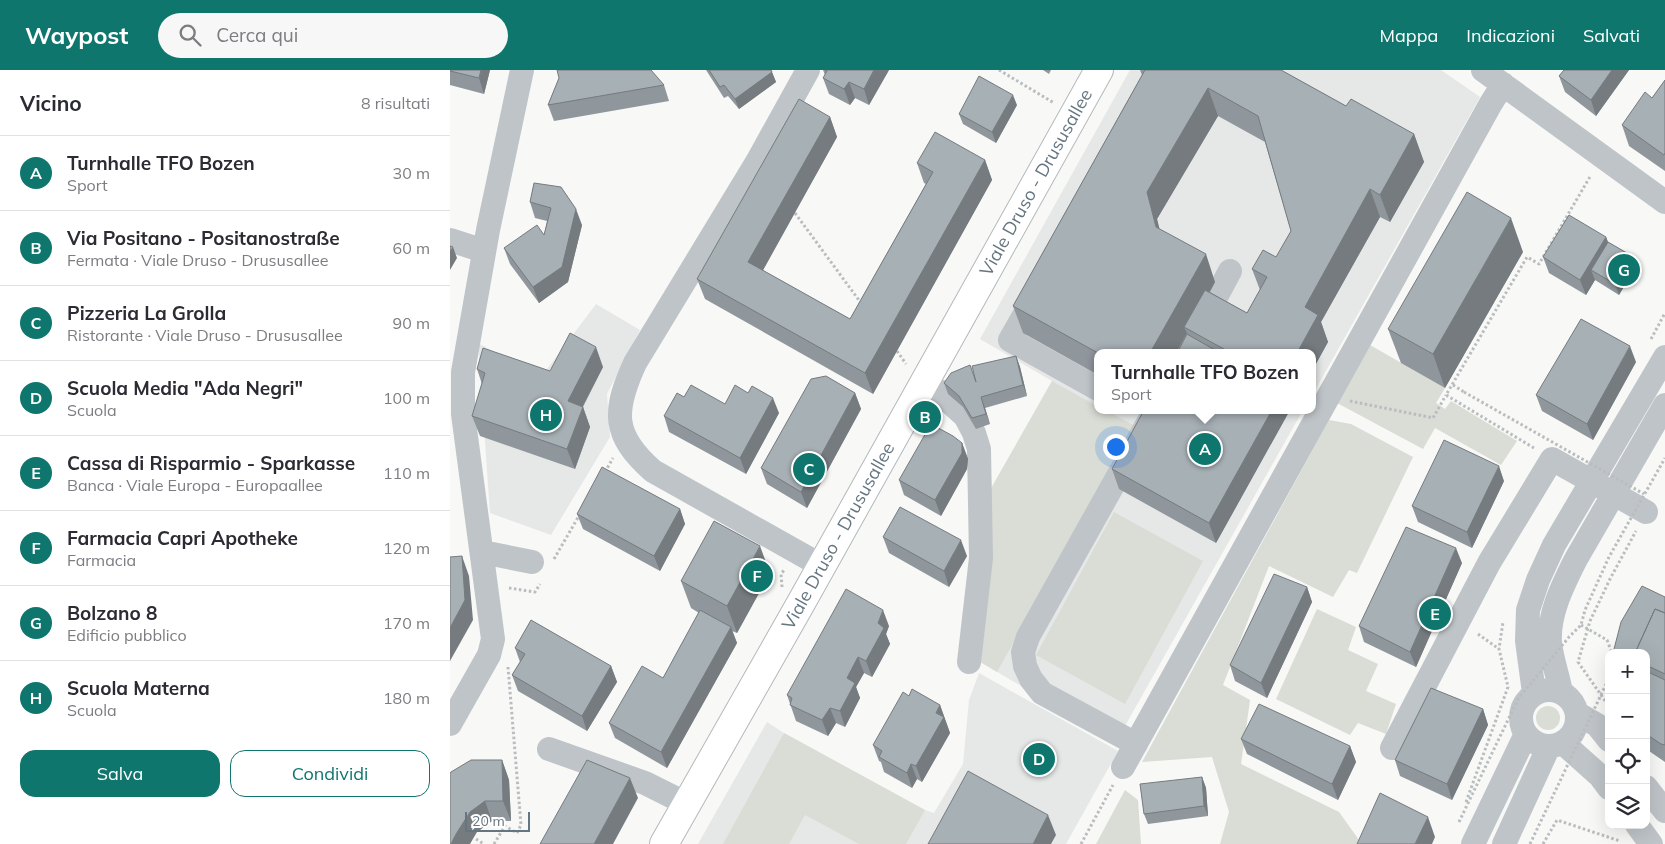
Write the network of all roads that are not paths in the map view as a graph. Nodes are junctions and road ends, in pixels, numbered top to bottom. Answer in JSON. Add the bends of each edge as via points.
{"nodes":[{"id":1,"x":522,"y":70,"type":"edge"},
{"id":2,"x":808,"y":70,"type":"edge"},
{"id":3,"x":1099,"y":70,"type":"edge"},
{"id":4,"x":1483,"y":70,"type":"edge"},
{"id":5,"x":1503,"y":84,"type":"junction"},
{"id":6,"x":1665,"y":202,"type":"edge"},
{"id":7,"x":450,"y":240,"type":"edge"},
{"id":8,"x":484,"y":251,"type":"junction"},
{"id":9,"x":1230,"y":271,"type":"dead end"},
{"id":10,"x":1044,"y":280,"type":"edge"},
{"id":11,"x":1188,"y":349,"type":"edge"},
{"id":12,"x":1665,"y":357,"type":"edge"},
{"id":13,"x":456,"y":373,"type":"edge"},
{"id":14,"x":924,"y":383,"type":"junction"},
{"id":15,"x":1094,"y":387,"type":"edge"},
{"id":16,"x":1665,"y":405,"type":"edge"},
{"id":17,"x":1146,"y":414,"type":"edge"},
{"id":18,"x":1592,"y":482,"type":"junction"},
{"id":19,"x":1612,"y":494,"type":"junction"},
{"id":20,"x":1645,"y":503,"type":"road end"},
{"id":21,"x":482,"y":552,"type":"junction"},
{"id":22,"x":541,"y":564,"type":"road end"},
{"id":23,"x":822,"y":566,"type":"junction"},
{"id":24,"x":969,"y":662,"type":"dead end"},
{"id":25,"x":1561,"y":692,"type":"junction"},
{"id":26,"x":1534,"y":693,"type":"junction"},
{"id":27,"x":1578,"y":714,"type":"junction"},
{"id":28,"x":450,"y":724,"type":"edge"},
{"id":29,"x":1526,"y":734,"type":"junction"},
{"id":30,"x":1608,"y":739,"type":"edge"},
{"id":31,"x":1136,"y":744,"type":"junction"},
{"id":32,"x":1556,"y":745,"type":"junction"},
{"id":33,"x":1392,"y":748,"type":"dead end"},
{"id":34,"x":549,"y":749,"type":"dead end"},
{"id":35,"x":1123,"y":767,"type":"road end"},
{"id":36,"x":1606,"y":784,"type":"edge"},
{"id":37,"x":1650,"y":792,"type":"edge"},
{"id":38,"x":687,"y":804,"type":"junction"},
{"id":39,"x":1665,"y":811,"type":"edge"},
{"id":40,"x":1640,"y":829,"type":"edge"},
{"id":41,"x":664,"y":844,"type":"edge"},
{"id":42,"x":1473,"y":844,"type":"edge"},
{"id":43,"x":1504,"y":844,"type":"edge"},
{"id":44,"x":1651,"y":844,"type":"edge"}],
"edges":[{"from":1,"to":8,"type":"street"},
{"from":2,"to":23,"type":"street","via":[[757,162],[635,363],[624,386],[620,422],[628,444],[653,471]]},
{"from":3,"to":14,"type":"main road","name":"Viale Druso - Drususallee"},
{"from":4,"to":5,"type":"street"},
{"from":5,"to":6,"type":"street"},
{"from":5,"to":31,"type":"street"},
{"from":7,"to":8,"type":"street"},
{"from":8,"to":13,"type":"street"},
{"from":9,"to":11,"type":"street"},
{"from":10,"to":15,"type":"street","via":[[1010,340]]},
{"from":12,"to":18,"type":"street"},
{"from":13,"to":21,"type":"street"},
{"from":14,"to":23,"type":"main road","name":"Viale Druso - Drususallee"},
{"from":14,"to":24,"type":"street","via":[[943,393],[965,416],[979,449],[981,558]]},
{"from":16,"to":19,"type":"street"},
{"from":17,"to":31,"type":"street","via":[[1023,652],[1030,679],[1042,692]]},
{"from":18,"to":19,"type":"street"},
{"from":18,"to":26,"type":"street","via":[[1554,545],[1528,610],[1526,641]]},
{"from":18,"to":33,"type":"street","via":[[1552,459],[1489,563]]},
{"from":19,"to":20,"type":"street"},
{"from":19,"to":25,"type":"street","via":[[1563,584],[1555,606],[1550,642]]},
{"from":21,"to":22,"type":"street"},
{"from":21,"to":28,"type":"street","via":[[493,639],[489,656]]},
{"from":23,"to":38,"type":"main road","name":"Viale Druso - Drususallee"},
{"from":25,"to":26,"type":"street","via":[[1547,689]]},
{"from":25,"to":27,"type":"street","via":[[1572,702]]},
{"from":26,"to":29,"type":"street","via":[[1525,704],[1520,719]]},
{"from":27,"to":30,"type":"street","via":[[1597,725]]},
{"from":27,"to":32,"type":"street","via":[[1575,730]]},
{"from":29,"to":32,"type":"street","via":[[1535,742]]},
{"from":29,"to":42,"type":"street"},
{"from":31,"to":35,"type":"street"},
{"from":32,"to":36,"type":"street","via":[[1600,776]]},
{"from":32,"to":43,"type":"street"},
{"from":34,"to":38,"type":"street","via":[[645,783]]},
{"from":37,"to":39,"type":"street"},
{"from":38,"to":41,"type":"main road","name":"Viale Druso - Drususallee"},
{"from":40,"to":44,"type":"street"}]}
